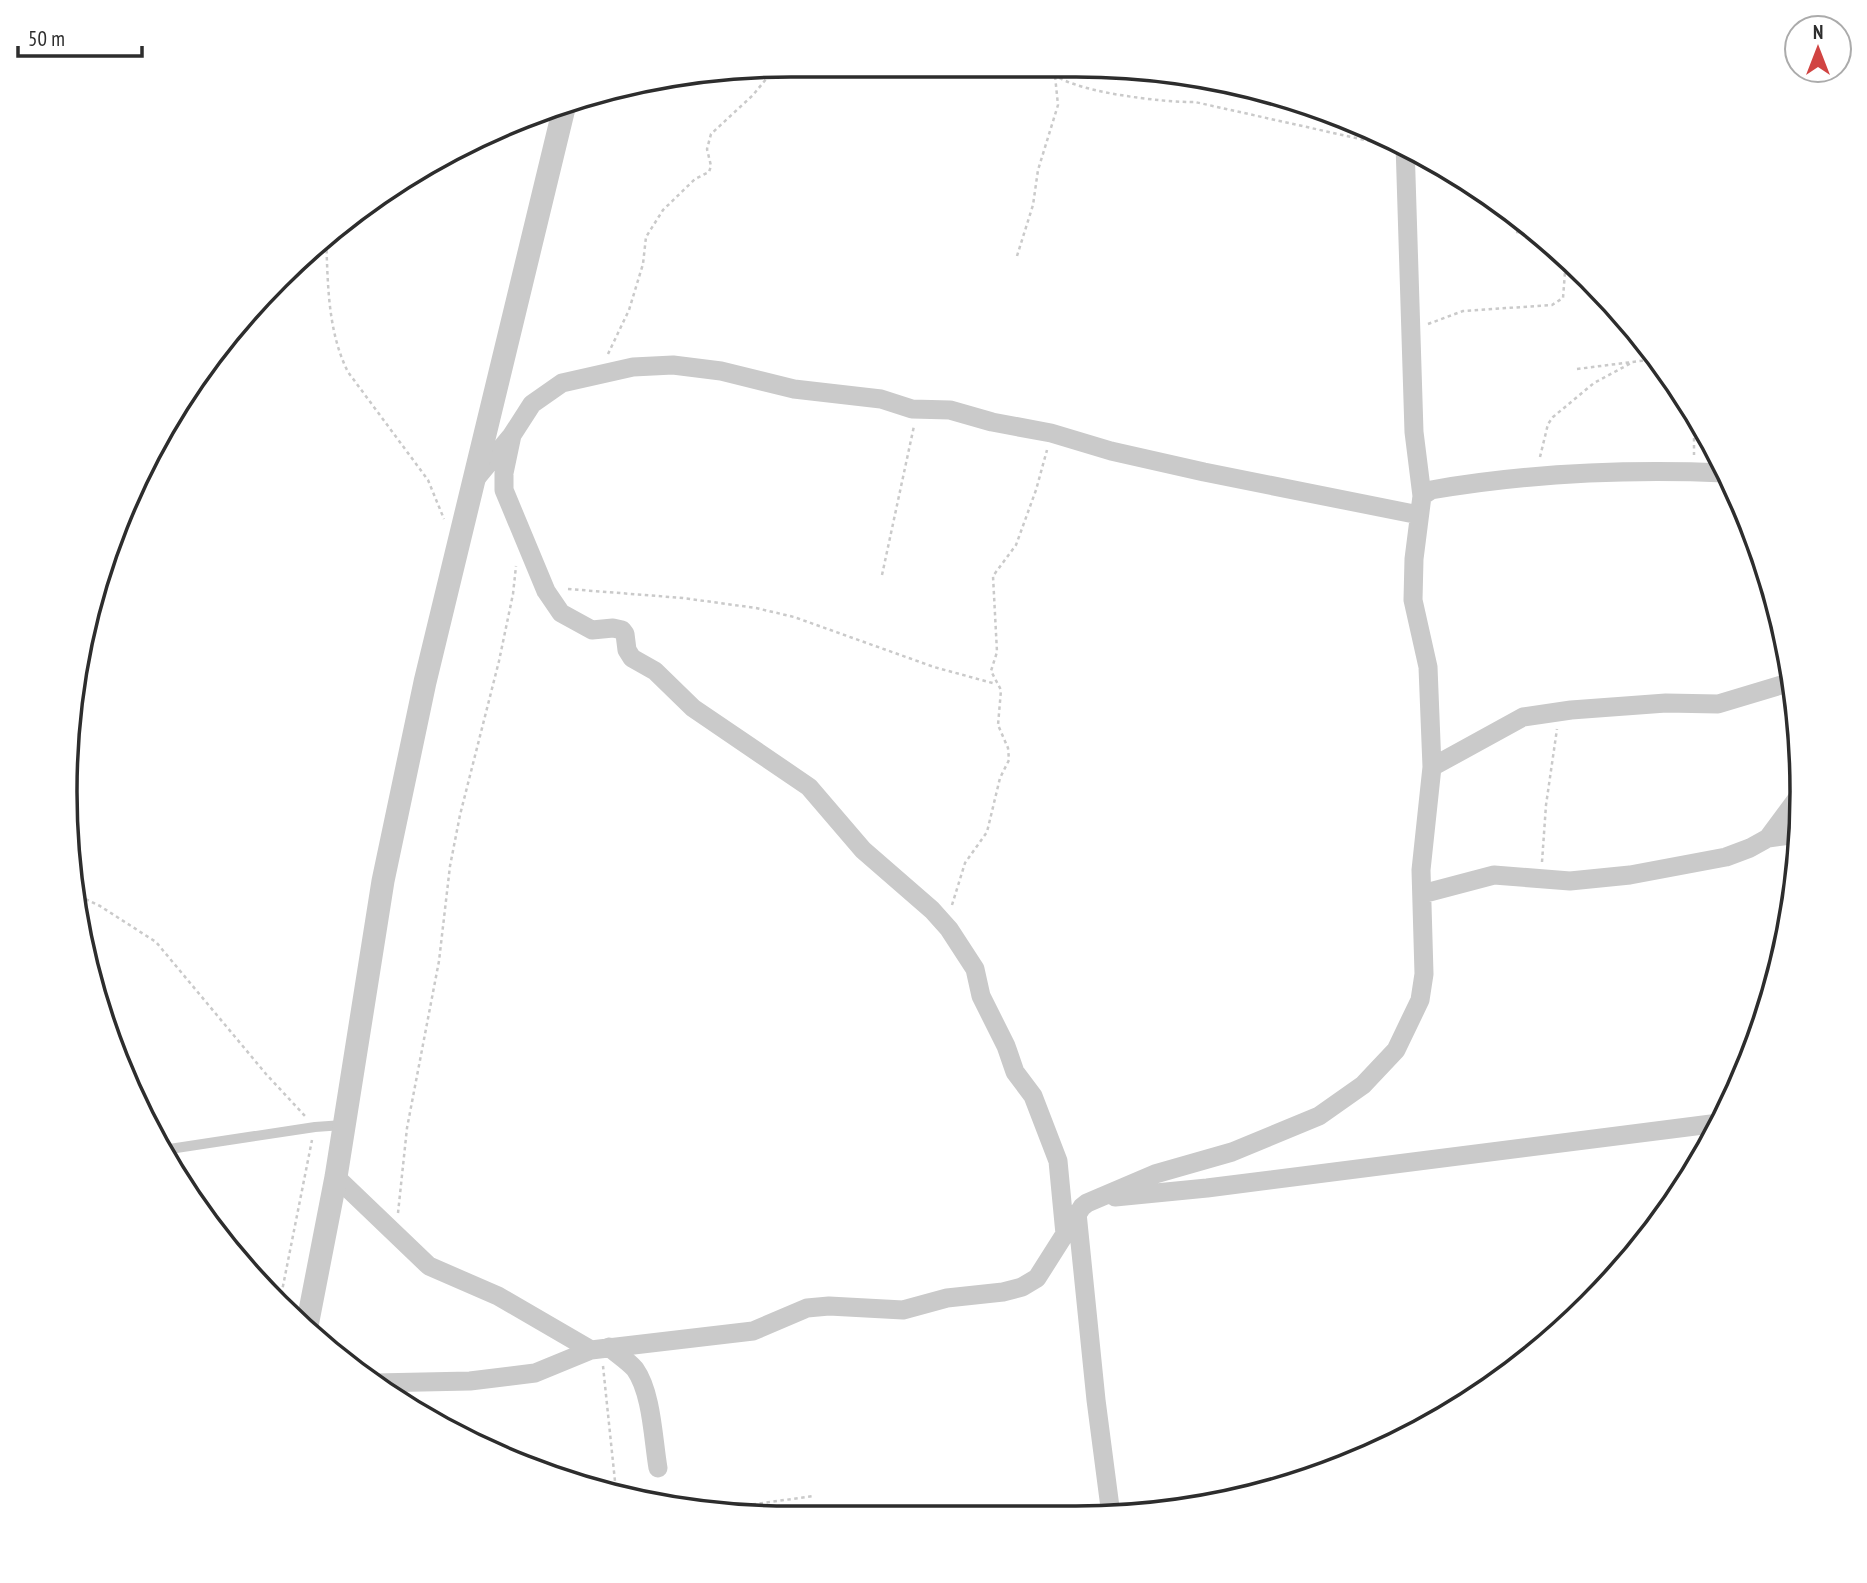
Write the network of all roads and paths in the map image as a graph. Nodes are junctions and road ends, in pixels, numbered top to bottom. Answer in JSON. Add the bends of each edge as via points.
{"nodes":[{"id":1,"x":1055,"y":77,"type":"edge"},
{"id":2,"x":1057,"y":77,"type":"edge"},
{"id":3,"x":767,"y":78,"type":"edge"},
{"id":4,"x":562,"y":115,"type":"edge"},
{"id":5,"x":1365,"y":138,"type":"edge"},
{"id":6,"x":1405,"y":158,"type":"edge"},
{"id":7,"x":1516,"y":232,"type":"dead end"},
{"id":8,"x":1519,"y":232,"type":"edge"},
{"id":9,"x":327,"y":249,"type":"edge"},
{"id":10,"x":1017,"y":256,"type":"dead end"},
{"id":11,"x":1565,"y":271,"type":"edge"},
{"id":12,"x":1412,"y":335,"type":"junction"},
{"id":13,"x":1645,"y":360,"type":"edge"},
{"id":14,"x":1633,"y":362,"type":"junction"},
{"id":15,"x":1577,"y":369,"type":"dead end"},
{"id":16,"x":590,"y":377,"type":"junction"},
{"id":17,"x":918,"y":409,"type":"junction"},
{"id":18,"x":1051,"y":433,"type":"junction"},
{"id":19,"x":512,"y":435,"type":"junction"},
{"id":20,"x":1695,"y":436,"type":"edge"},
{"id":21,"x":1694,"y":472,"type":"junction"},
{"id":22,"x":1715,"y":473,"type":"edge"},
{"id":23,"x":1528,"y":478,"type":"junction"},
{"id":24,"x":474,"y":481,"type":"junction"},
{"id":25,"x":1420,"y":506,"type":"junction"},
{"id":26,"x":446,"y":525,"type":"dead end"},
{"id":27,"x":517,"y":560,"type":"dead end"},
{"id":28,"x":882,"y":575,"type":"dead end"},
{"id":29,"x":544,"y":587,"type":"junction"},
{"id":30,"x":998,"y":684,"type":"junction"},
{"id":31,"x":1782,"y":685,"type":"edge"},
{"id":32,"x":1571,"y":710,"type":"junction"},
{"id":33,"x":1432,"y":767,"type":"junction"},
{"id":34,"x":1789,"y":809,"type":"edge"},
{"id":35,"x":1788,"y":835,"type":"edge"},
{"id":36,"x":1768,"y":838,"type":"junction"},
{"id":37,"x":1522,"y":876,"type":"junction"},
{"id":38,"x":1422,"y":894,"type":"junction"},
{"id":39,"x":85,"y":899,"type":"edge"},
{"id":40,"x":946,"y":925,"type":"junction"},
{"id":41,"x":1707,"y":1124,"type":"edge"},
{"id":42,"x":343,"y":1125,"type":"junction"},
{"id":43,"x":315,"y":1126,"type":"junction"},
{"id":44,"x":173,"y":1148,"type":"edge"},
{"id":45,"x":336,"y":1177,"type":"junction"},
{"id":46,"x":1096,"y":1198,"type":"junction"},
{"id":47,"x":1077,"y":1213,"type":"junction"},
{"id":48,"x":1065,"y":1234,"type":"junction"},
{"id":49,"x":398,"y":1237,"type":"junction"},
{"id":50,"x":282,"y":1292,"type":"edge"},
{"id":51,"x":308,"y":1318,"type":"edge"},
{"id":52,"x":600,"y":1348,"type":"junction"},
{"id":53,"x":390,"y":1383,"type":"edge"},
{"id":54,"x":658,"y":1468,"type":"dead end"},
{"id":55,"x":615,"y":1484,"type":"edge"},
{"id":56,"x":814,"y":1496,"type":"dead end"},
{"id":57,"x":753,"y":1504,"type":"edge"},
{"id":58,"x":1110,"y":1505,"type":"edge"}],
"edges":[{"from":1,"to":10,"type":"path","via":[[1058,105]]},
{"from":2,"to":5,"type":"path","via":[[1083,88],[1195,102]]},
{"from":3,"to":16,"type":"path","via":[[711,134],[709,172],[695,179],[663,210],[646,237],[629,310],[603,365]]},
{"from":4,"to":24,"type":"street"},
{"from":6,"to":12,"type":"street"},
{"from":7,"to":8,"type":"path"},
{"from":9,"to":26,"type":"path","via":[[332,327],[341,357],[428,480]]},
{"from":11,"to":12,"type":"path","via":[[1563,298],[1552,305],[1463,312],[1421,327]]},
{"from":12,"to":25,"type":"street"},
{"from":13,"to":14,"type":"path"},
{"from":14,"to":15,"type":"path"},
{"from":14,"to":23,"type":"path","via":[[1594,383],[1553,417],[1539,462]]},
{"from":16,"to":17,"type":"street","via":[[633,367],[673,365]]},
{"from":16,"to":19,"type":"street","via":[[548,391],[532,404]]},
{"from":17,"to":18,"type":"street","via":[[950,410]]},
{"from":17,"to":28,"type":"path"},
{"from":18,"to":25,"type":"street","via":[[1204,472]]},
{"from":18,"to":30,"type":"path","via":[[1016,545],[993,576],[997,652],[991,671]]},
{"from":19,"to":24,"type":"street"},
{"from":19,"to":29,"type":"street","via":[[505,490]]},
{"from":20,"to":21,"type":"path"},
{"from":21,"to":22,"type":"street"},
{"from":21,"to":23,"type":"street","via":[[1618,471]]},
{"from":23,"to":25,"type":"street","via":[[1431,490]]},
{"from":24,"to":42,"type":"street","via":[[383,881]]},
{"from":25,"to":33,"type":"street","via":[[1413,600],[1428,667]]},
{"from":27,"to":49,"type":"path","via":[[499,661],[450,866],[439,961],[407,1128]]},
{"from":29,"to":30,"type":"path","via":[[756,608]]},
{"from":29,"to":40,"type":"street","via":[[565,616],[592,630],[622,630],[632,657],[655,671],[693,708],[809,786],[863,850]]},
{"from":30,"to":40,"type":"path","via":[[998,725],[1009,760],[987,832],[965,863]]},
{"from":31,"to":32,"type":"street","via":[[1718,704]]},
{"from":32,"to":33,"type":"street","via":[[1523,717]]},
{"from":32,"to":37,"type":"path","via":[[1557,730],[1543,857],[1538,869]]},
{"from":33,"to":38,"type":"street"},
{"from":34,"to":36,"type":"street"},
{"from":35,"to":36,"type":"street"},
{"from":36,"to":37,"type":"street","via":[[1726,857],[1630,876],[1570,881]]},
{"from":37,"to":38,"type":"street","via":[[1494,876]]},
{"from":38,"to":46,"type":"street","via":[[1424,974],[1420,1000],[1396,1050],[1363,1085],[1301,1125]]},
{"from":39,"to":43,"type":"path","via":[[156,942]]},
{"from":40,"to":48,"type":"street","via":[[975,969],[981,996],[1016,1072],[1033,1096],[1058,1161]]},
{"from":41,"to":46,"type":"street"},
{"from":42,"to":43,"type":"lane"},
{"from":42,"to":45,"type":"street"},
{"from":43,"to":44,"type":"lane"},
{"from":43,"to":50,"type":"path"},
{"from":45,"to":49,"type":"street"},
{"from":45,"to":51,"type":"street"},
{"from":46,"to":47,"type":"street"},
{"from":47,"to":48,"type":"street"},
{"from":47,"to":58,"type":"street"},
{"from":48,"to":52,"type":"street","via":[[1037,1278],[1003,1292],[947,1298],[903,1310],[807,1308],[753,1331]]},
{"from":49,"to":52,"type":"street","via":[[429,1266]]},
{"from":52,"to":53,"type":"street","via":[[535,1373],[470,1381]]},
{"from":52,"to":54,"type":"street","via":[[634,1367],[640,1378]]},
{"from":52,"to":55,"type":"path"},
{"from":56,"to":57,"type":"path"}]}
